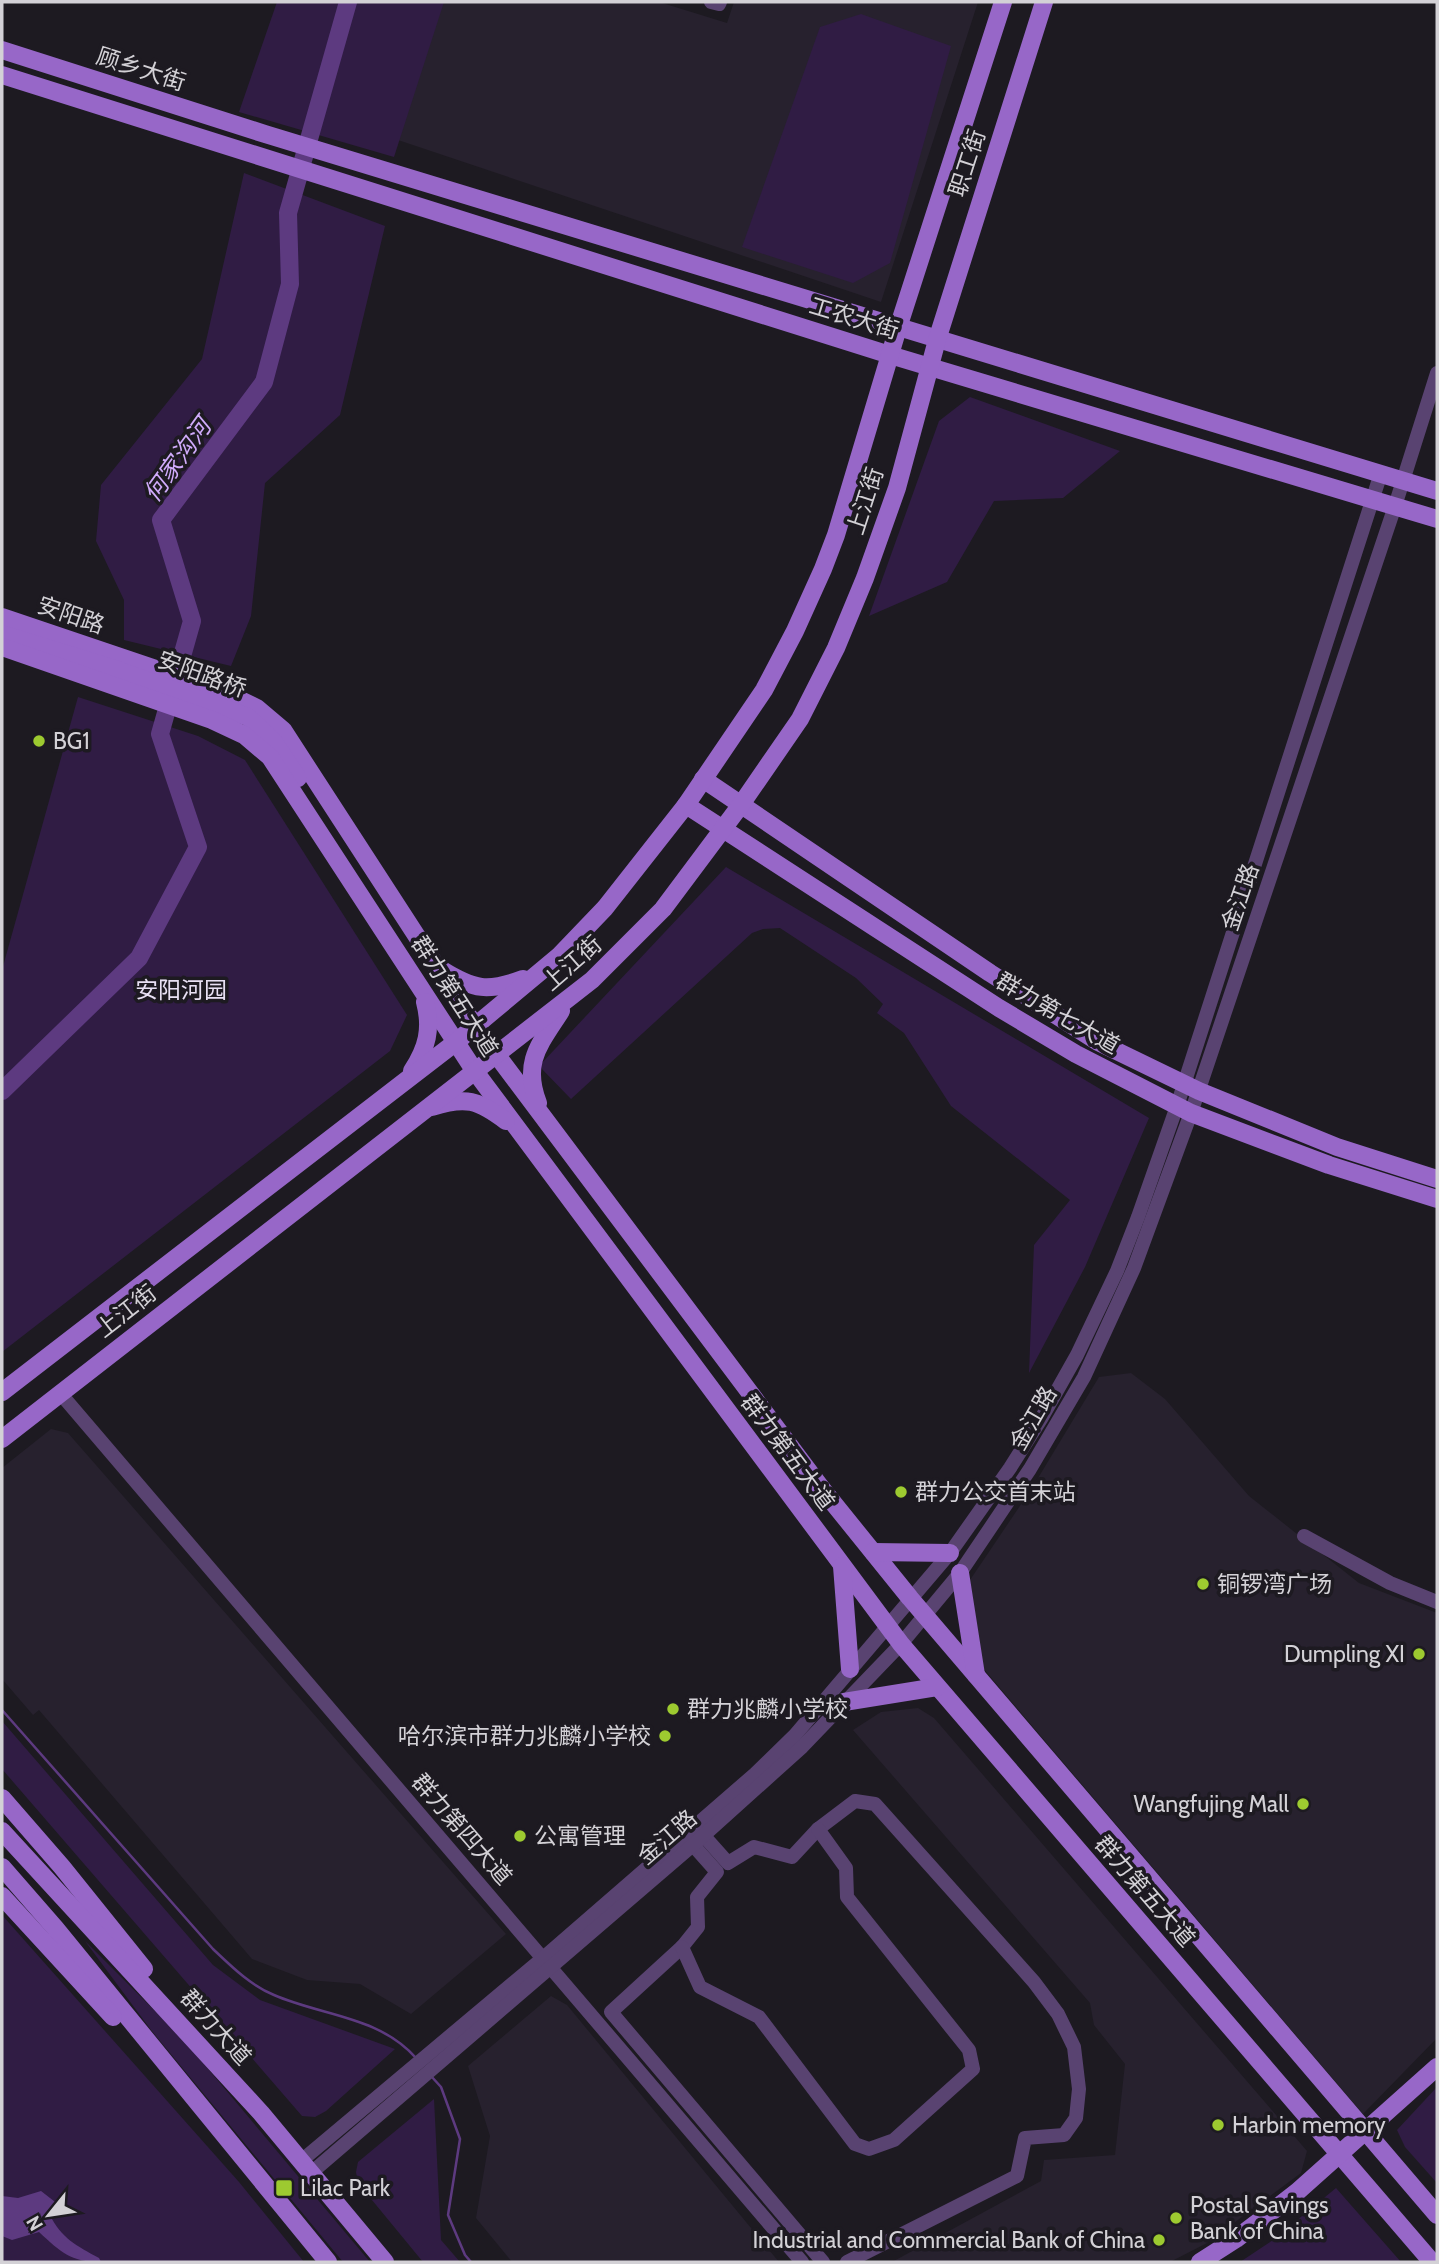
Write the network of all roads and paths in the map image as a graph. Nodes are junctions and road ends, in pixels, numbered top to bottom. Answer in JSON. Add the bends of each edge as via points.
{"nodes":[{"id":1,"x":712,"y":2,"type":"edge"},
{"id":2,"x":720,"y":2,"type":"edge"},
{"id":3,"x":1003,"y":2,"type":"edge"},
{"id":4,"x":1044,"y":2,"type":"edge"},
{"id":5,"x":2,"y":50,"type":"edge"},
{"id":6,"x":2,"y":75,"type":"edge"},
{"id":7,"x":265,"y":134,"type":"joint"},
{"id":8,"x":258,"y":156,"type":"joint"},
{"id":9,"x":898,"y":328,"type":"junction"},
{"id":10,"x":937,"y":340,"type":"junction"},
{"id":11,"x":890,"y":355,"type":"junction"},
{"id":12,"x":930,"y":367,"type":"junction"},
{"id":13,"x":1437,"y":373,"type":"edge"},
{"id":14,"x":1381,"y":473,"type":"junction"},
{"id":15,"x":1403,"y":480,"type":"junction"},
{"id":16,"x":1437,"y":491,"type":"edge"},
{"id":17,"x":1372,"y":501,"type":"junction"},
{"id":18,"x":1395,"y":506,"type":"junction"},
{"id":19,"x":1437,"y":519,"type":"edge"},
{"id":20,"x":2,"y":617,"type":"edge"},
{"id":21,"x":2,"y":634,"type":"edge"},
{"id":22,"x":2,"y":647,"type":"edge"},
{"id":23,"x":124,"y":659,"type":"joint"},
{"id":24,"x":703,"y":779,"type":"junction"},
{"id":25,"x":686,"y":804,"type":"junction"},
{"id":26,"x":740,"y":806,"type":"junction"},
{"id":27,"x":723,"y":829,"type":"junction"},
{"id":28,"x":401,"y":959,"type":"junction"},
{"id":29,"x":436,"y":966,"type":"junction"},
{"id":30,"x":537,"y":974,"type":"junction"},
{"id":31,"x":423,"y":992,"type":"junction"},
{"id":32,"x":566,"y":1001,"type":"junction"},
{"id":33,"x":475,"y":1026,"type":"junction"},
{"id":34,"x":456,"y":1042,"type":"junction"},
{"id":35,"x":496,"y":1055,"type":"junction"},
{"id":36,"x":474,"y":1070,"type":"junction"},
{"id":37,"x":405,"y":1082,"type":"junction"},
{"id":38,"x":1191,"y":1087,"type":"junction"},
{"id":39,"x":422,"y":1110,"type":"junction"},
{"id":40,"x":1184,"y":1110,"type":"junction"},
{"id":41,"x":544,"y":1119,"type":"junction"},
{"id":42,"x":519,"y":1131,"type":"junction"},
{"id":43,"x":1437,"y":1179,"type":"edge"},
{"id":44,"x":1437,"y":1199,"type":"edge"},
{"id":45,"x":2,"y":1392,"type":"edge"},
{"id":46,"x":60,"y":1393,"type":"junction"},
{"id":47,"x":2,"y":1438,"type":"edge"},
{"id":48,"x":1304,"y":1536,"type":"dead end"},
{"id":49,"x":873,"y":1552,"type":"junction"},
{"id":50,"x":950,"y":1553,"type":"junction"},
{"id":51,"x":842,"y":1566,"type":"junction"},
{"id":52,"x":960,"y":1573,"type":"junction"},
{"id":53,"x":910,"y":1598,"type":"junction"},
{"id":54,"x":1437,"y":1602,"type":"edge"},
{"id":55,"x":925,"y":1615,"type":"junction"},
{"id":56,"x":887,"y":1626,"type":"junction"},
{"id":57,"x":901,"y":1644,"type":"junction"},
{"id":58,"x":850,"y":1669,"type":"junction"},
{"id":59,"x":976,"y":1675,"type":"junction"},
{"id":60,"x":937,"y":1687,"type":"junction"},
{"id":61,"x":844,"y":1702,"type":"junction"},
{"id":62,"x":2,"y":1798,"type":"edge"},
{"id":63,"x":817,"y":1829,"type":"junction"},
{"id":64,"x":5,"y":1834,"type":"edge"},
{"id":65,"x":698,"y":1840,"type":"junction"},
{"id":66,"x":2,"y":1867,"type":"edge"},
{"id":67,"x":2,"y":1896,"type":"edge"},
{"id":68,"x":682,"y":1947,"type":"junction"},
{"id":69,"x":547,"y":1963,"type":"junction"},
{"id":70,"x":1437,"y":2067,"type":"edge"},
{"id":71,"x":261,"y":2113,"type":"junction"},
{"id":72,"x":1365,"y":2132,"type":"junction"},
{"id":73,"x":233,"y":2147,"type":"junction"},
{"id":74,"x":1340,"y":2155,"type":"junction"},
{"id":75,"x":306,"y":2167,"type":"junction"},
{"id":76,"x":1437,"y":2215,"type":"edge"},
{"id":77,"x":328,"y":2262,"type":"edge"},
{"id":78,"x":385,"y":2262,"type":"edge"},
{"id":79,"x":802,"y":2262,"type":"edge"},
{"id":80,"x":822,"y":2262,"type":"edge"},
{"id":81,"x":847,"y":2262,"type":"edge"},
{"id":82,"x":1200,"y":2262,"type":"edge"},
{"id":83,"x":1432,"y":2262,"type":"edge"}],
"edges":[{"from":1,"to":2,"type":"street"},
{"from":3,"to":9,"type":"main road","name":"职工街"},
{"from":4,"to":10,"type":"main road","name":"职工街"},
{"from":5,"to":7,"type":"main road","name":"顾乡大街"},
{"from":6,"to":8,"type":"main road","name":"顾乡大街"},
{"from":7,"to":9,"type":"main road","name":"工农大街"},
{"from":8,"to":11,"type":"main road","name":"工农大街"},
{"from":9,"to":10,"type":"main road","name":"工农大街"},
{"from":9,"to":11,"type":"main road","name":"上江街"},
{"from":10,"to":12,"type":"main road","name":"上江街"},
{"from":10,"to":14,"type":"main road","name":"工农大街"},
{"from":11,"to":12,"type":"main road","name":"工农大街"},
{"from":11,"to":24,"type":"main road","name":"上江街","via":[[836,535],[795,631],[764,690]]},
{"from":12,"to":17,"type":"main road","name":"工农大街"},
{"from":12,"to":26,"type":"main road","name":"上江街","via":[[897,488],[836,648],[800,719]]},
{"from":13,"to":15,"type":"street","name":"金江路"},
{"from":14,"to":15,"type":"main road","name":"工农大街"},
{"from":14,"to":17,"type":"street","name":"金江路"},
{"from":15,"to":16,"type":"main road","name":"工农大街"},
{"from":15,"to":18,"type":"street","name":"金江路"},
{"from":17,"to":18,"type":"main road","name":"工农大街"},
{"from":17,"to":38,"type":"street","name":"金江路"},
{"from":18,"to":19,"type":"main road","name":"工农大街"},
{"from":18,"to":38,"type":"street","name":"金江路"},
{"from":20,"to":23,"type":"main road","name":"安阳路"},
{"from":21,"to":28,"type":"main road","name":"安阳路桥","via":[[248,717],[264,730],[284,754],[378,904]]},
{"from":22,"to":28,"type":"main road","name":"群力第五大道","via":[[244,735],[270,757]]},
{"from":23,"to":29,"type":"main road","name":"群力第五大道","via":[[223,692],[257,708],[283,730]]},
{"from":24,"to":25,"type":"main road","name":"上江街"},
{"from":24,"to":26,"type":"main road","name":"群力第七大道"},
{"from":25,"to":27,"type":"main road","name":"群力第七大道"},
{"from":25,"to":30,"type":"main road","name":"上江街","via":[[605,908]]},
{"from":26,"to":27,"type":"main road","name":"上江街"},
{"from":26,"to":38,"type":"main road","name":"群力第七大道","via":[[1098,1042]]},
{"from":27,"to":32,"type":"main road","name":"上江街","via":[[663,909],[622,953]]},
{"from":27,"to":40,"type":"main road","name":"群力第七大道","via":[[999,1008]]},
{"from":28,"to":31,"type":"main road","name":"群力第五大道"},
{"from":29,"to":30,"type":"main road","via":[[481,989],[506,986]]},
{"from":29,"to":33,"type":"main road","name":"群力第五大道"},
{"from":30,"to":33,"type":"main road","name":"上江街"},
{"from":31,"to":34,"type":"main road","name":"群力第五大道"},
{"from":31,"to":37,"type":"main road","via":[[429,1034]]},
{"from":32,"to":35,"type":"main road","name":"上江街"},
{"from":32,"to":41,"type":"main road","via":[[533,1057],[530,1071]]},
{"from":33,"to":34,"type":"main road","name":"上江街"},
{"from":33,"to":35,"type":"main road","name":"群力第五大道"},
{"from":34,"to":36,"type":"main road","name":"群力第五大道"},
{"from":34,"to":37,"type":"main road","name":"上江街"},
{"from":35,"to":36,"type":"main road","name":"上江街"},
{"from":35,"to":41,"type":"main road","name":"群力第五大道"},
{"from":36,"to":39,"type":"main road","name":"上江街"},
{"from":36,"to":42,"type":"main road","name":"群力第五大道"},
{"from":37,"to":45,"type":"main road","name":"上江街"},
{"from":38,"to":40,"type":"street","name":"金江路"},
{"from":38,"to":43,"type":"main road","name":"群力第七大道","via":[[1337,1147]]},
{"from":39,"to":42,"type":"main road","via":[[466,1099],[493,1111]]},
{"from":39,"to":46,"type":"main road","name":"上江街"},
{"from":40,"to":44,"type":"main road","name":"群力第七大道","via":[[1329,1165]]},
{"from":40,"to":50,"type":"street","name":"金江路","via":[[1118,1271],[1077,1355],[1016,1459]]},
{"from":40,"to":52,"type":"street","name":"金江路","via":[[1135,1268],[1084,1377],[1030,1469]]},
{"from":41,"to":49,"type":"main road","name":"群力第五大道"},
{"from":42,"to":51,"type":"main road","name":"群力第五大道"},
{"from":46,"to":47,"type":"main road","name":"上江街"},
{"from":46,"to":69,"type":"street","name":"群力第四大道"},
{"from":48,"to":54,"type":"street","via":[[1390,1583]]},
{"from":49,"to":50,"type":"main road"},
{"from":49,"to":53,"type":"main road","name":"群力第五大道"},
{"from":50,"to":53,"type":"street","name":"金江路"},
{"from":51,"to":56,"type":"main road","name":"群力第五大道"},
{"from":51,"to":58,"type":"main road"},
{"from":52,"to":55,"type":"street","name":"金江路"},
{"from":52,"to":59,"type":"main road"},
{"from":53,"to":55,"type":"main road","name":"群力第五大道"},
{"from":53,"to":56,"type":"street","name":"金江路"},
{"from":55,"to":57,"type":"street","name":"金江路"},
{"from":55,"to":59,"type":"main road","name":"群力第五大道"},
{"from":56,"to":57,"type":"main road","name":"群力第五大道"},
{"from":56,"to":58,"type":"street","name":"金江路"},
{"from":57,"to":60,"type":"main road","name":"群力第五大道"},
{"from":57,"to":61,"type":"street","name":"金江路"},
{"from":58,"to":69,"type":"street","name":"金江路","via":[[755,1774]]},
{"from":59,"to":72,"type":"main road","name":"群力第五大道"},
{"from":60,"to":61,"type":"main road"},
{"from":60,"to":74,"type":"main road","name":"群力第五大道"},
{"from":61,"to":65,"type":"street","name":"金江路","via":[[802,1748]]},
{"from":62,"to":71,"type":"main road"},
{"from":63,"to":65,"type":"street","via":[[792,1857],[754,1847],[727,1863]]},
{"from":63,"to":68,"type":"street","via":[[846,1868],[847,1898],[969,2050],[973,2069],[944,2097],[894,2140],[869,2149],[855,2144],[759,2017],[700,1987]]},
{"from":63,"to":81,"type":"street","via":[[855,1801],[875,1804],[1058,2014],[1074,2047],[1079,2089],[1076,2118],[1064,2135],[1025,2138],[1017,2176]]},
{"from":64,"to":71,"type":"main road","name":"群力大道"},
{"from":65,"to":68,"type":"street","via":[[717,1872],[697,1897],[698,1927]]},
{"from":65,"to":69,"type":"street","name":"金江路"},
{"from":66,"to":73,"type":"main road"},
{"from":67,"to":73,"type":"main road"},
{"from":68,"to":80,"type":"street","via":[[611,2012]]},
{"from":69,"to":75,"type":"street","name":"金江路"},
{"from":69,"to":79,"type":"street","name":"群力第四大道"},
{"from":70,"to":72,"type":"main road"},
{"from":71,"to":75,"type":"main road","name":"群力大道"},
{"from":72,"to":74,"type":"main road"},
{"from":72,"to":76,"type":"main road","name":"群力第五大道"},
{"from":73,"to":77,"type":"main road"},
{"from":74,"to":82,"type":"main road","via":[[1237,2239]]},
{"from":74,"to":83,"type":"main road","name":"群力第五大道"},
{"from":75,"to":78,"type":"main road","name":"群力大道"}]}
